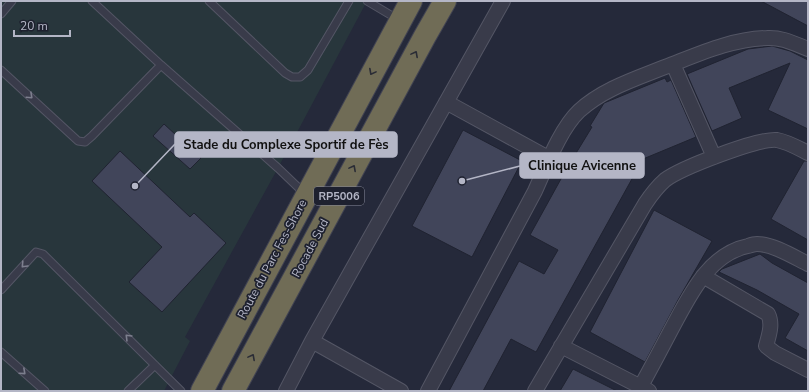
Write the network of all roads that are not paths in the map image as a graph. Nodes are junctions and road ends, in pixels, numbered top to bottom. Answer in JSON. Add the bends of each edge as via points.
{"nodes":[{"id":1,"x":12,"y":1,"type":"edge"},
{"id":2,"x":92,"y":1,"type":"edge"},
{"id":3,"x":209,"y":1,"type":"edge"},
{"id":4,"x":349,"y":1,"type":"edge"},
{"id":5,"x":367,"y":1,"type":"edge"},
{"id":6,"x":411,"y":1,"type":"edge"},
{"id":7,"x":445,"y":1,"type":"edge"},
{"id":8,"x":503,"y":1,"type":"edge"},
{"id":9,"x":1,"y":14,"type":"edge"},
{"id":10,"x":400,"y":20,"type":"junction"},
{"id":11,"x":808,"y":49,"type":"edge"},
{"id":12,"x":673,"y":64,"type":"junction"},
{"id":13,"x":161,"y":65,"type":"junction"},
{"id":14,"x":1,"y":70,"type":"edge"},
{"id":15,"x":446,"y":102,"type":"junction"},
{"id":16,"x":808,"y":153,"type":"edge"},
{"id":17,"x":714,"y":157,"type":"junction"},
{"id":18,"x":550,"y":159,"type":"junction"},
{"id":19,"x":306,"y":196,"type":"junction"},
{"id":20,"x":808,"y":264,"type":"edge"},
{"id":21,"x":703,"y":276,"type":"junction"},
{"id":22,"x":1,"y":290,"type":"edge"},
{"id":23,"x":312,"y":341,"type":"junction"},
{"id":24,"x":561,"y":346,"type":"junction"},
{"id":25,"x":1,"y":352,"type":"edge"},
{"id":26,"x":156,"y":365,"type":"junction"},
{"id":27,"x":808,"y":370,"type":"edge"},
{"id":28,"x":645,"y":389,"type":"edge"},
{"id":29,"x":45,"y":391,"type":"edge"},
{"id":30,"x":128,"y":391,"type":"edge"},
{"id":31,"x":181,"y":391,"type":"edge"},
{"id":32,"x":202,"y":391,"type":"edge"},
{"id":33,"x":233,"y":391,"type":"edge"},
{"id":34,"x":286,"y":391,"type":"edge"},
{"id":35,"x":402,"y":391,"type":"edge"},
{"id":36,"x":428,"y":391,"type":"edge"},
{"id":37,"x":535,"y":391,"type":"edge"}],
"edges":[{"from":1,"to":9,"type":"lane"},
{"from":2,"to":13,"type":"lane"},
{"from":3,"to":4,"type":"lane","via":[[292,77],[300,77],[308,70]]},
{"from":5,"to":10,"type":"lane"},
{"from":6,"to":10,"type":"highway","name":"Route du Parc Fes-Shore","number":"RP5006"},
{"from":33,"to":7,"type":"highway","name":"Rocade Sud","number":"RP5006","one_way":true},
{"from":8,"to":15,"type":"street"},
{"from":10,"to":19,"type":"highway","name":"Route du Parc Fes-Shore","number":"RP5006","one_way":true},
{"from":11,"to":12,"type":"street","via":[[783,39],[752,39],[724,44]]},
{"from":12,"to":17,"type":"street"},
{"from":12,"to":18,"type":"street","via":[[625,83],[594,99],[578,112],[566,128]]},
{"from":14,"to":13,"type":"lane","one_way":true,"via":[[78,141],[85,142]]},
{"from":13,"to":19,"type":"lane","via":[[278,168]]},
{"from":15,"to":18,"type":"street"},
{"from":15,"to":23,"type":"street"},
{"from":16,"to":17,"type":"street","via":[[791,144],[767,140]]},
{"from":17,"to":24,"type":"street","via":[[672,176],[656,189]]},
{"from":18,"to":36,"type":"street"},
{"from":19,"to":32,"type":"highway","name":"Route du Parc Fes-Shore","number":"RP5006"},
{"from":20,"to":21,"type":"street","via":[[774,248],[758,244],[741,247],[724,256]]},
{"from":21,"to":27,"type":"street","via":[[768,314],[771,320],[766,346]]},
{"from":21,"to":28,"type":"street","via":[[691,293]]},
{"from":26,"to":22,"type":"lane","one_way":true,"via":[[43,254],[36,252]]},
{"from":23,"to":34,"type":"street"},
{"from":23,"to":35,"type":"street"},
{"from":24,"to":28,"type":"street"},
{"from":24,"to":37,"type":"street"},
{"from":25,"to":29,"type":"lane","one_way":true},
{"from":26,"to":30,"type":"lane"},
{"from":26,"to":31,"type":"lane"}]}
